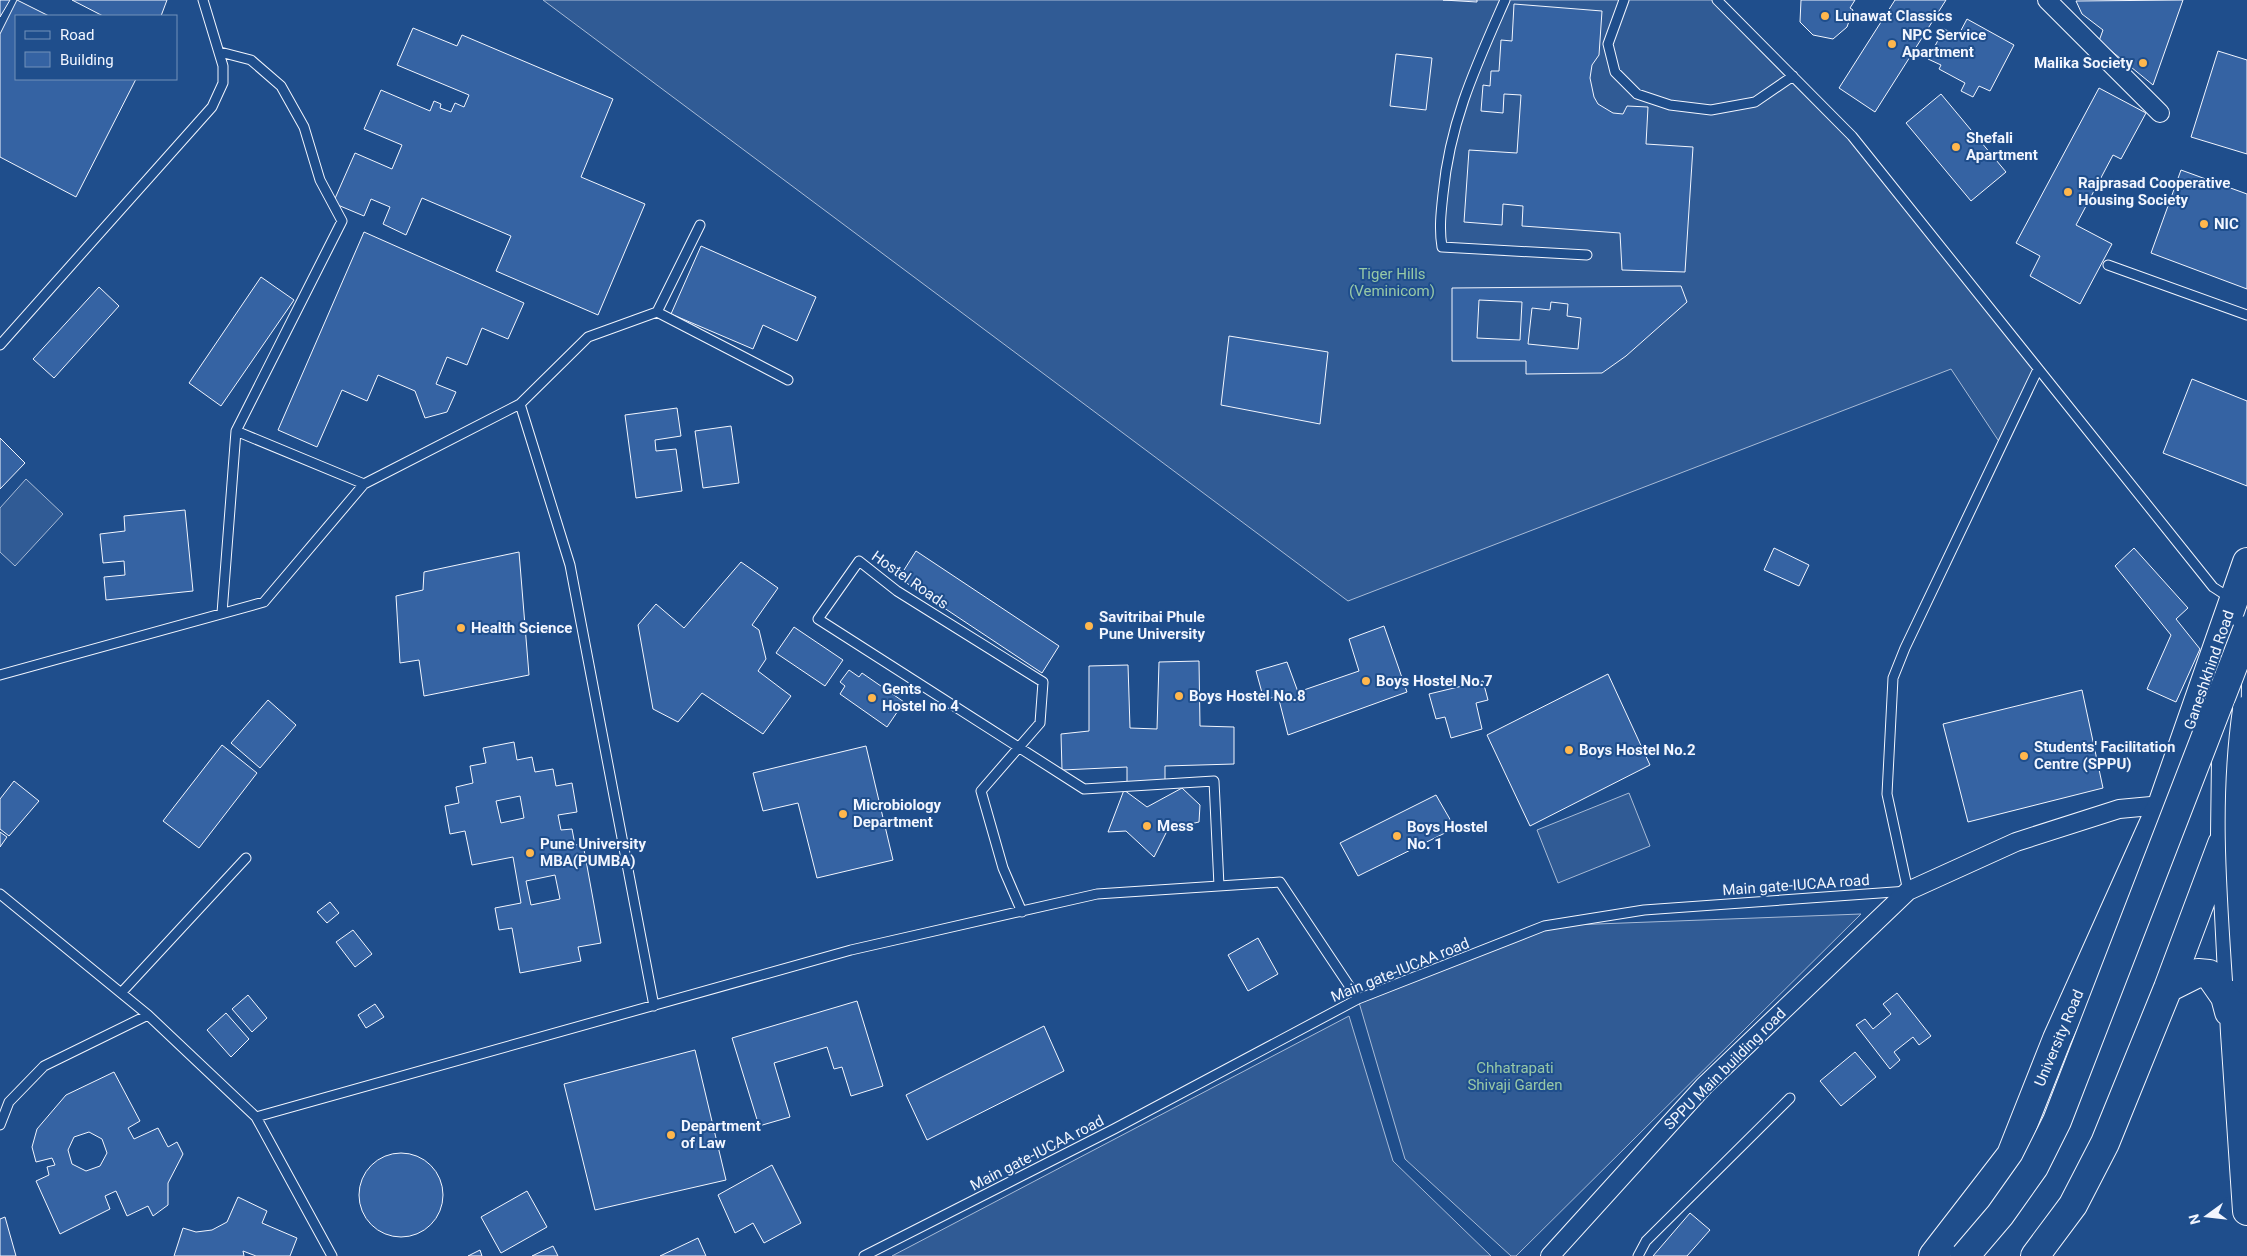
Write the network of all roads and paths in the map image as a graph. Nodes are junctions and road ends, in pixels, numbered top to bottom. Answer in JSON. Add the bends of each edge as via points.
{"nodes":[{"id":1,"x":203,"y":0,"type":"edge"},
{"id":2,"x":1505,"y":0,"type":"edge"},
{"id":3,"x":1624,"y":0,"type":"edge"},
{"id":4,"x":1717,"y":0,"type":"edge"},
{"id":5,"x":2047,"y":0,"type":"edge"},
{"id":6,"x":220,"y":52,"type":"junction"},
{"id":7,"x":1793,"y":76,"type":"junction"},
{"id":8,"x":2160,"y":114,"type":"dead end"},
{"id":9,"x":700,"y":225,"type":"dead end"},
{"id":10,"x":1587,"y":255,"type":"dead end"},
{"id":11,"x":2108,"y":265,"type":"dead end"},
{"id":12,"x":657,"y":312,"type":"junction"},
{"id":13,"x":2247,"y":315,"type":"edge"},
{"id":14,"x":0,"y":345,"type":"edge"},
{"id":15,"x":2038,"y":369,"type":"junction"},
{"id":16,"x":788,"y":380,"type":"dead end"},
{"id":17,"x":520,"y":404,"type":"junction"},
{"id":18,"x":236,"y":431,"type":"junction"},
{"id":19,"x":364,"y":484,"type":"junction"},
{"id":20,"x":2247,"y":562,"type":"edge"},
{"id":21,"x":222,"y":613,"type":"junction"},
{"id":22,"x":2236,"y":615,"type":"edge"},
{"id":23,"x":0,"y":675,"type":"edge"},
{"id":24,"x":2247,"y":710,"type":"edge"},
{"id":25,"x":1019,"y":749,"type":"junction"},
{"id":26,"x":2247,"y":790,"type":"edge"},
{"id":27,"x":2162,"y":805,"type":"junction"},
{"id":28,"x":2225,"y":835,"type":"junction"},
{"id":29,"x":246,"y":858,"type":"dead end"},
{"id":30,"x":1219,"y":886,"type":"junction"},
{"id":31,"x":1908,"y":891,"type":"junction"},
{"id":32,"x":0,"y":894,"type":"edge"},
{"id":33,"x":1022,"y":912,"type":"junction"},
{"id":34,"x":2247,"y":980,"type":"edge"},
{"id":35,"x":2168,"y":988,"type":"junction"},
{"id":36,"x":121,"y":993,"type":"junction"},
{"id":37,"x":1358,"y":999,"type":"junction"},
{"id":38,"x":654,"y":1006,"type":"junction"},
{"id":39,"x":148,"y":1015,"type":"junction"},
{"id":40,"x":2235,"y":1033,"type":"junction"},
{"id":41,"x":1790,"y":1098,"type":"dead end"},
{"id":42,"x":256,"y":1117,"type":"junction"},
{"id":43,"x":0,"y":1125,"type":"edge"},
{"id":44,"x":2247,"y":1211,"type":"edge"},
{"id":45,"x":332,"y":1256,"type":"edge"},
{"id":46,"x":864,"y":1256,"type":"edge"},
{"id":47,"x":1550,"y":1256,"type":"edge"},
{"id":48,"x":1638,"y":1256,"type":"edge"},
{"id":49,"x":1933,"y":1256,"type":"edge"},
{"id":50,"x":1965,"y":1256,"type":"edge"},
{"id":51,"x":2035,"y":1256,"type":"edge"}],
"edges":[{"from":1,"to":6,"type":"lane"},
{"from":2,"to":10,"type":"lane","via":[[1463,96],[1446,162],[1439,229],[1442,247]]},
{"from":3,"to":7,"type":"lane","via":[[1608,44],[1615,72],[1637,94],[1670,105],[1711,110],[1755,102]]},
{"from":4,"to":7,"type":"lane"},
{"from":5,"to":8,"type":"street"},
{"from":6,"to":14,"type":"lane","via":[[223,83],[212,107]]},
{"from":6,"to":18,"type":"lane","via":[[251,60],[280,86],[304,127],[320,180],[342,221]]},
{"from":7,"to":15,"type":"lane","via":[[1852,136]]},
{"from":9,"to":12,"type":"lane"},
{"from":11,"to":13,"type":"lane"},
{"from":12,"to":16,"type":"lane"},
{"from":12,"to":17,"type":"lane","via":[[588,337]]},
{"from":15,"to":22,"type":"lane"},
{"from":15,"to":31,"type":"lane","via":[[1893,678],[1887,794]]},
{"from":17,"to":19,"type":"lane"},
{"from":17,"to":38,"type":"lane","via":[[570,565]]},
{"from":18,"to":19,"type":"lane"},
{"from":18,"to":21,"type":"lane"},
{"from":19,"to":21,"type":"lane","via":[[264,602]]},
{"from":20,"to":22,"type":"main road","name":"Ganeshkhind Road"},
{"from":21,"to":23,"type":"lane"},
{"from":22,"to":27,"type":"main road","name":"Ganeshkhind Road"},
{"from":22,"to":28,"type":"main road"},
{"from":22,"to":50,"type":"main road","bridge":true,"via":[[2056,1121],[2034,1167],[2000,1215]]},
{"from":24,"to":34,"type":"main road","bridge":true,"via":[[2239,830]]},
{"from":25,"to":25,"type":"lane","name":"Hostel Roads","via":[[818,619],[859,561],[897,590],[1043,682],[1040,723]]},
{"from":25,"to":30,"type":"lane","name":"Hostel Roads","via":[[1084,789],[1214,782]]},
{"from":25,"to":33,"type":"lane","via":[[981,791],[1003,868]]},
{"from":26,"to":28,"type":"main road"},
{"from":27,"to":31,"type":"street","name":"SPPU Main building road","via":[[2120,810],[2016,842]]},
{"from":27,"to":49,"type":"main road","name":"University Road","via":[[2057,1039],[2011,1156]]},
{"from":28,"to":35,"type":"main road"},
{"from":28,"to":40,"type":"main road"},
{"from":29,"to":36,"type":"lane"},
{"from":30,"to":33,"type":"lane","via":[[1097,894]]},
{"from":30,"to":37,"type":"lane","via":[[1280,882]]},
{"from":31,"to":37,"type":"lane","name":"Main gate-IUCAA road","via":[[1644,910],[1544,926]]},
{"from":31,"to":47,"type":"street","name":"SPPU Main building road","via":[[1704,1086]]},
{"from":32,"to":36,"type":"lane"},
{"from":33,"to":38,"type":"lane","via":[[851,950]]},
{"from":35,"to":40,"type":"main road","via":[[2198,973],[2209,974],[2225,997]]},
{"from":35,"to":51,"type":"main road","via":[[2105,1143],[2073,1205]]},
{"from":36,"to":39,"type":"lane"},
{"from":37,"to":46,"type":"lane","name":"Main gate-IUCAA road","via":[[1114,1129]]},
{"from":38,"to":42,"type":"lane"},
{"from":39,"to":42,"type":"lane"},
{"from":39,"to":43,"type":"lane","via":[[44,1066],[9,1102]]},
{"from":40,"to":44,"type":"main road"},
{"from":41,"to":48,"type":"lane","via":[[1646,1241]]},
{"from":42,"to":45,"type":"lane"}]}
